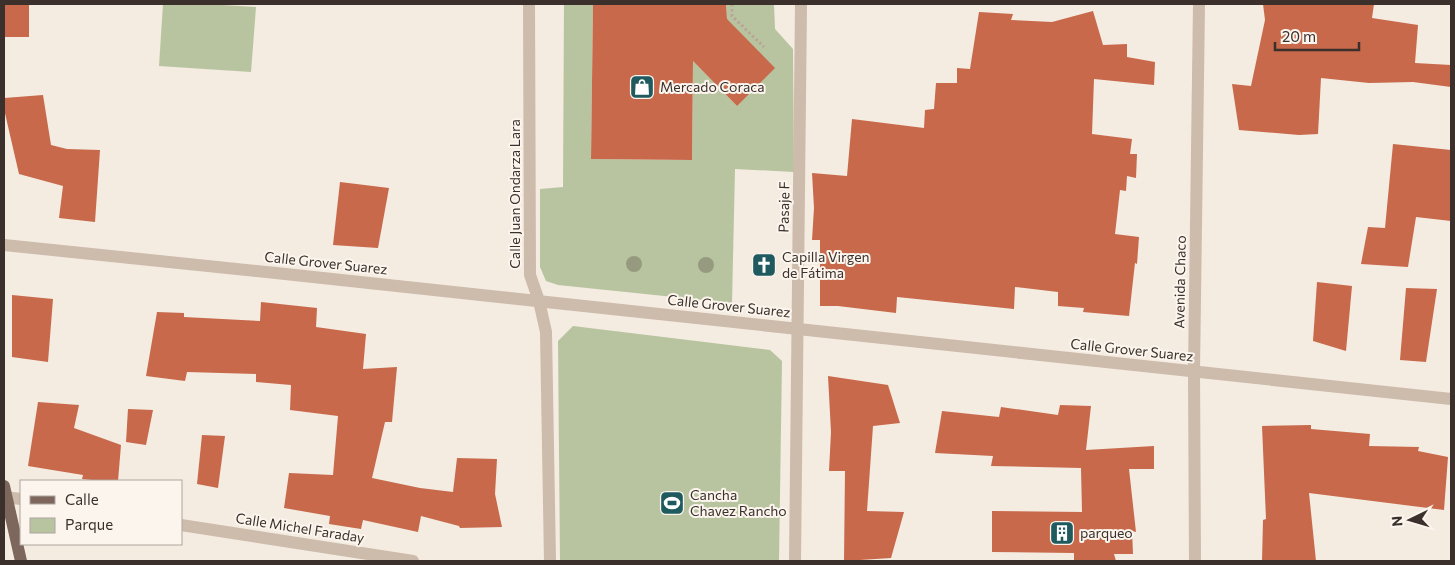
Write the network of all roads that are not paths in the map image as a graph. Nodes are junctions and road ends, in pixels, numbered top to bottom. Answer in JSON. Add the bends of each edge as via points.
{"nodes":[{"id":1,"x":530,"y":4,"type":"edge"},
{"id":2,"x":801,"y":4,"type":"edge"},
{"id":3,"x":1199,"y":4,"type":"edge"},
{"id":4,"x":4,"y":245,"type":"edge"},
{"id":5,"x":539,"y":301,"type":"junction"},
{"id":6,"x":798,"y":329,"type":"junction"},
{"id":7,"x":1194,"y":372,"type":"junction"},
{"id":8,"x":1451,"y":399,"type":"edge"},
{"id":9,"x":5,"y":493,"type":"edge"},
{"id":10,"x":20,"y":499,"type":"edge"},
{"id":11,"x":182,"y":524,"type":"edge"},
{"id":12,"x":21,"y":561,"type":"edge"},
{"id":13,"x":414,"y":561,"type":"edge"},
{"id":14,"x":550,"y":561,"type":"edge"},
{"id":15,"x":795,"y":561,"type":"edge"},
{"id":16,"x":1195,"y":561,"type":"edge"}],
"edges":[{"from":1,"to":5,"type":"street","name":"Calle Juan Ondarza Lara","via":[[530,274]]},
{"from":2,"to":6,"type":"street","name":"Pasaje F"},
{"from":3,"to":7,"type":"street","name":"Avenida Chaco"},
{"from":4,"to":5,"type":"street","name":"Calle Grover Suarez"},
{"from":5,"to":6,"type":"street","name":"Calle Grover Suarez"},
{"from":5,"to":14,"type":"street","name":"Calle Juan Ondarza Lara","via":[[546,332]]},
{"from":6,"to":7,"type":"street","name":"Calle Grover Suarez"},
{"from":6,"to":15,"type":"street","name":"Pasaje F"},
{"from":7,"to":8,"type":"street","name":"Calle Grover Suarez"},
{"from":7,"to":16,"type":"street","name":"Avenida Chaco"},
{"from":9,"to":10,"type":"street"},
{"from":9,"to":12,"type":"main road"},
{"from":11,"to":13,"type":"street","name":"Calle Michel Faraday"}]}
